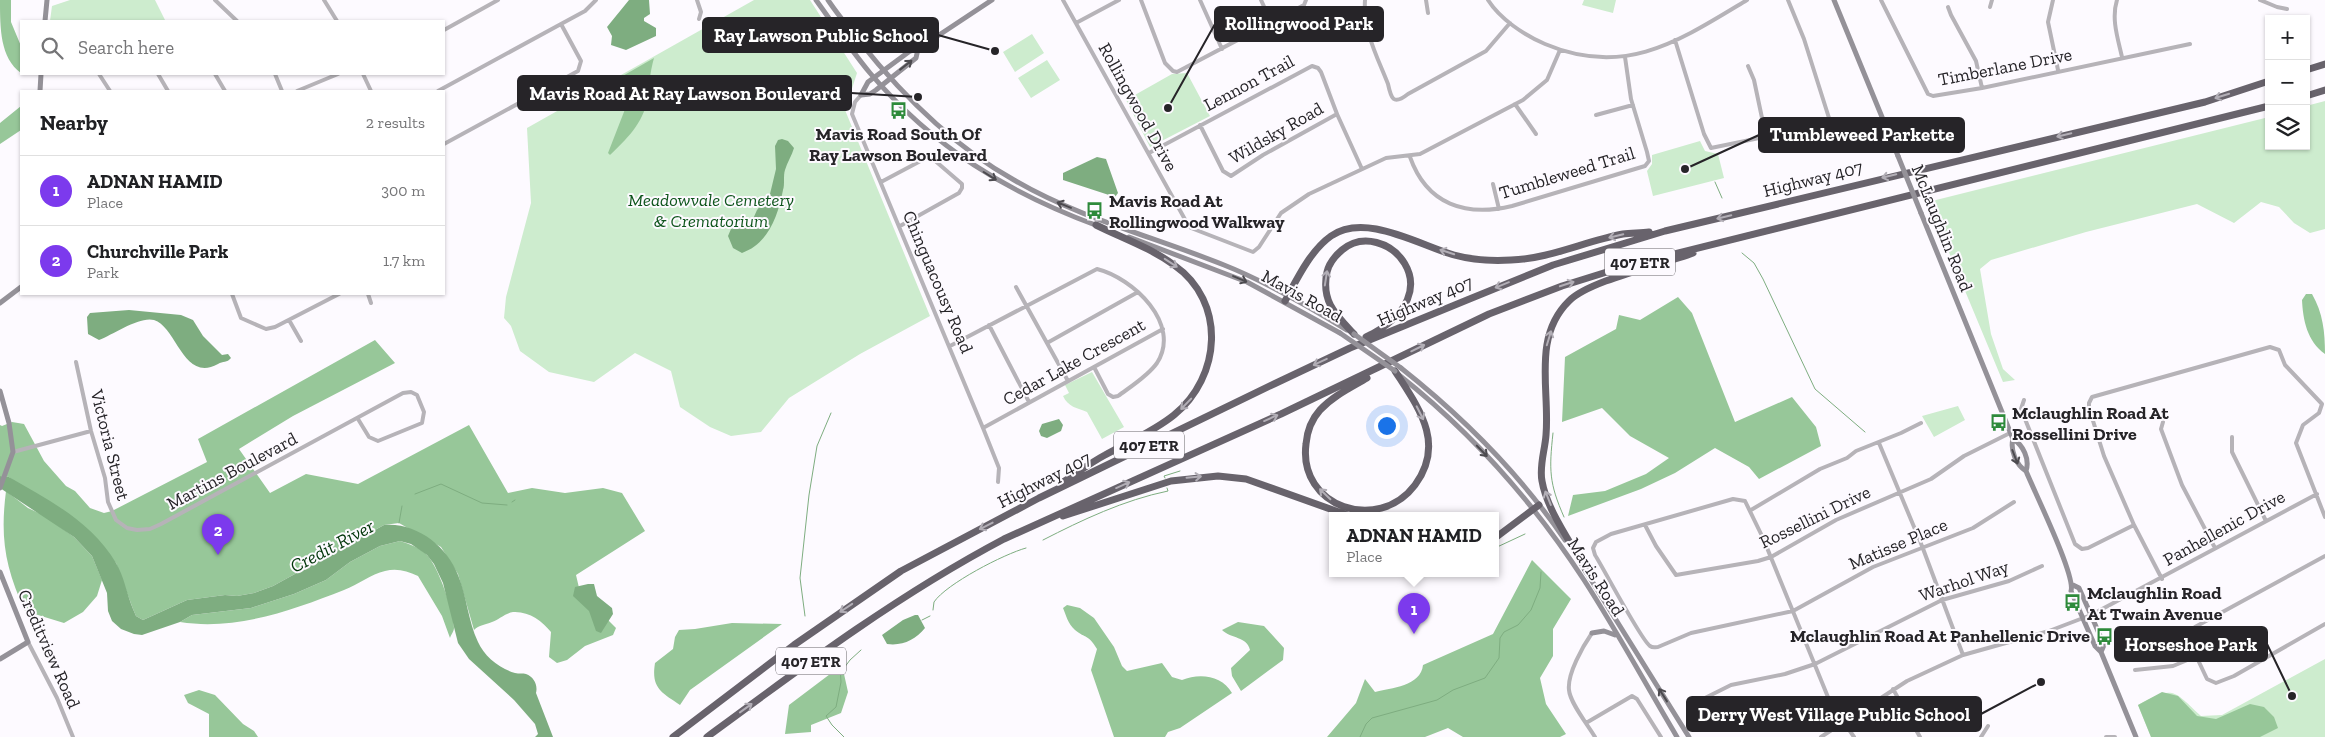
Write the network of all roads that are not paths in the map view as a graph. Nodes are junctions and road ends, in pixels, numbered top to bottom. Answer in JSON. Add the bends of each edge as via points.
{"nodes":[{"id":1,"x":47,"y":0,"type":"edge"},
{"id":2,"x":215,"y":0,"type":"edge"},
{"id":3,"x":324,"y":0,"type":"edge"},
{"id":4,"x":498,"y":0,"type":"edge"},
{"id":5,"x":596,"y":0,"type":"edge"},
{"id":6,"x":697,"y":0,"type":"edge"},
{"id":7,"x":816,"y":0,"type":"edge"},
{"id":8,"x":828,"y":0,"type":"edge"},
{"id":9,"x":992,"y":0,"type":"edge"},
{"id":10,"x":1063,"y":0,"type":"edge"},
{"id":11,"x":1119,"y":0,"type":"edge"},
{"id":12,"x":1141,"y":0,"type":"edge"},
{"id":13,"x":1200,"y":0,"type":"edge"},
{"id":14,"x":1260,"y":0,"type":"edge"},
{"id":15,"x":1306,"y":0,"type":"edge"},
{"id":16,"x":1365,"y":0,"type":"edge"},
{"id":17,"x":1426,"y":0,"type":"edge"},
{"id":18,"x":1488,"y":0,"type":"edge"},
{"id":19,"x":1747,"y":0,"type":"edge"},
{"id":20,"x":1788,"y":0,"type":"edge"},
{"id":21,"x":1834,"y":0,"type":"edge"},
{"id":22,"x":1881,"y":0,"type":"edge"},
{"id":23,"x":1992,"y":0,"type":"edge"},
{"id":24,"x":2053,"y":0,"type":"edge"},
{"id":25,"x":2117,"y":0,"type":"edge"},
{"id":26,"x":2260,"y":0,"type":"edge"},
{"id":27,"x":1948,"y":7,"type":"dead end"},
{"id":28,"x":1990,"y":7,"type":"dead end"},
{"id":29,"x":2287,"y":9,"type":"dead end"},
{"id":30,"x":1428,"y":13,"type":"dead end"},
{"id":31,"x":699,"y":19,"type":"dead end"},
{"id":32,"x":45,"y":20,"type":"edge"},
{"id":33,"x":236,"y":20,"type":"edge"},
{"id":34,"x":336,"y":20,"type":"edge"},
{"id":35,"x":1076,"y":22,"type":"junction"},
{"id":36,"x":1272,"y":22,"type":"junction"},
{"id":37,"x":1510,"y":22,"type":"junction"},
{"id":38,"x":561,"y":24,"type":"junction"},
{"id":39,"x":445,"y":29,"type":"edge"},
{"id":40,"x":1675,"y":40,"type":"junction"},
{"id":41,"x":2190,"y":44,"type":"dead end"},
{"id":42,"x":918,"y":49,"type":"junction"},
{"id":43,"x":1222,"y":49,"type":"junction"},
{"id":44,"x":1560,"y":50,"type":"junction"},
{"id":45,"x":1625,"y":57,"type":"junction"},
{"id":46,"x":2122,"y":57,"type":"junction"},
{"id":47,"x":2325,"y":64,"type":"edge"},
{"id":48,"x":1748,"y":66,"type":"dead end"},
{"id":49,"x":2310,"y":69,"type":"edge"},
{"id":50,"x":2058,"y":70,"type":"junction"},
{"id":51,"x":884,"y":72,"type":"junction"},
{"id":52,"x":41,"y":75,"type":"edge"},
{"id":53,"x":101,"y":75,"type":"edge"},
{"id":54,"x":159,"y":75,"type":"edge"},
{"id":55,"x":216,"y":75,"type":"edge"},
{"id":56,"x":274,"y":75,"type":"edge"},
{"id":57,"x":336,"y":75,"type":"edge"},
{"id":58,"x":363,"y":75,"type":"edge"},
{"id":59,"x":874,"y":78,"type":"junction"},
{"id":60,"x":890,"y":78,"type":"junction"},
{"id":61,"x":2265,"y":83,"type":"edge"},
{"id":62,"x":881,"y":85,"type":"junction"},
{"id":63,"x":1982,"y":88,"type":"junction"},
{"id":64,"x":40,"y":90,"type":"edge"},
{"id":65,"x":109,"y":90,"type":"edge"},
{"id":66,"x":167,"y":90,"type":"edge"},
{"id":67,"x":224,"y":90,"type":"edge"},
{"id":68,"x":282,"y":90,"type":"edge"},
{"id":69,"x":299,"y":90,"type":"edge"},
{"id":70,"x":371,"y":90,"type":"edge"},
{"id":71,"x":440,"y":90,"type":"edge"},
{"id":72,"x":2325,"y":90,"type":"edge"},
{"id":73,"x":860,"y":95,"type":"junction"},
{"id":74,"x":2310,"y":95,"type":"edge"},
{"id":75,"x":1515,"y":104,"type":"junction"},
{"id":76,"x":1633,"y":105,"type":"junction"},
{"id":77,"x":2265,"y":107,"type":"edge"},
{"id":78,"x":1337,"y":114,"type":"junction"},
{"id":79,"x":1596,"y":115,"type":"dead end"},
{"id":80,"x":1200,"y":125,"type":"junction"},
{"id":81,"x":1536,"y":134,"type":"dead end"},
{"id":82,"x":1766,"y":137,"type":"junction"},
{"id":83,"x":445,"y":143,"type":"edge"},
{"id":84,"x":1149,"y":153,"type":"junction"},
{"id":85,"x":1410,"y":157,"type":"junction"},
{"id":86,"x":1362,"y":169,"type":"junction"},
{"id":87,"x":880,"y":182,"type":"junction"},
{"id":88,"x":1493,"y":184,"type":"dead end"},
{"id":89,"x":1499,"y":209,"type":"junction"},
{"id":90,"x":1096,"y":225,"type":"junction"},
{"id":91,"x":900,"y":226,"type":"junction"},
{"id":92,"x":1665,"y":231,"type":"junction"},
{"id":93,"x":1709,"y":245,"type":"junction"},
{"id":94,"x":1016,"y":287,"type":"dead end"},
{"id":95,"x":20,"y":288,"type":"edge"},
{"id":96,"x":1138,"y":292,"type":"junction"},
{"id":97,"x":232,"y":295,"type":"edge"},
{"id":98,"x":337,"y":295,"type":"edge"},
{"id":99,"x":368,"y":295,"type":"edge"},
{"id":100,"x":1287,"y":298,"type":"junction"},
{"id":101,"x":0,"y":303,"type":"edge"},
{"id":102,"x":372,"y":303,"type":"dead end"},
{"id":103,"x":1026,"y":306,"type":"junction"},
{"id":104,"x":289,"y":320,"type":"junction"},
{"id":105,"x":989,"y":325,"type":"junction"},
{"id":106,"x":1162,"y":329,"type":"junction"},
{"id":107,"x":1354,"y":334,"type":"junction"},
{"id":108,"x":301,"y":341,"type":"dead end"},
{"id":109,"x":1047,"y":343,"type":"junction"},
{"id":110,"x":950,"y":346,"type":"junction"},
{"id":111,"x":1350,"y":348,"type":"junction"},
{"id":112,"x":76,"y":362,"type":"dead end"},
{"id":113,"x":1094,"y":367,"type":"junction"},
{"id":114,"x":1378,"y":368,"type":"junction"},
{"id":115,"x":1398,"y":370,"type":"junction"},
{"id":116,"x":1068,"y":381,"type":"junction"},
{"id":117,"x":0,"y":391,"type":"edge"},
{"id":118,"x":2024,"y":400,"type":"dead end"},
{"id":119,"x":1029,"y":402,"type":"junction"},
{"id":120,"x":358,"y":419,"type":"junction"},
{"id":121,"x":1921,"y":422,"type":"dead end"},
{"id":122,"x":2163,"y":422,"type":"dead end"},
{"id":123,"x":983,"y":428,"type":"junction"},
{"id":124,"x":91,"y":431,"type":"junction"},
{"id":125,"x":2010,"y":433,"type":"junction"},
{"id":126,"x":2232,"y":437,"type":"dead end"},
{"id":127,"x":2013,"y":439,"type":"junction"},
{"id":128,"x":1879,"y":443,"type":"junction"},
{"id":129,"x":13,"y":452,"type":"junction"},
{"id":130,"x":2026,"y":471,"type":"junction"},
{"id":131,"x":998,"y":482,"type":"dead end"},
{"id":132,"x":0,"y":488,"type":"edge"},
{"id":133,"x":1900,"y":492,"type":"junction"},
{"id":134,"x":2317,"y":494,"type":"junction"},
{"id":135,"x":1039,"y":498,"type":"junction"},
{"id":136,"x":2014,"y":502,"type":"dead end"},
{"id":137,"x":1540,"y":505,"type":"junction"},
{"id":138,"x":1751,"y":510,"type":"junction"},
{"id":139,"x":1534,"y":511,"type":"junction"},
{"id":140,"x":1339,"y":512,"type":"edge"},
{"id":141,"x":2325,"y":517,"type":"edge"},
{"id":142,"x":1047,"y":519,"type":"junction"},
{"id":143,"x":116,"y":520,"type":"joint"},
{"id":144,"x":2266,"y":521,"type":"junction"},
{"id":145,"x":1645,"y":525,"type":"junction"},
{"id":146,"x":2134,"y":526,"type":"junction"},
{"id":147,"x":1499,"y":535,"type":"edge"},
{"id":148,"x":1922,"y":546,"type":"junction"},
{"id":149,"x":2215,"y":548,"type":"junction"},
{"id":150,"x":2325,"y":556,"type":"edge"},
{"id":151,"x":1771,"y":557,"type":"junction"},
{"id":152,"x":2042,"y":566,"type":"dead end"},
{"id":153,"x":0,"y":572,"type":"edge"},
{"id":154,"x":1589,"y":575,"type":"junction"},
{"id":155,"x":2162,"y":578,"type":"junction"},
{"id":156,"x":2073,"y":585,"type":"junction"},
{"id":157,"x":1942,"y":600,"type":"junction"},
{"id":158,"x":1793,"y":611,"type":"junction"},
{"id":159,"x":2091,"y":615,"type":"junction"},
{"id":160,"x":2084,"y":617,"type":"junction"},
{"id":161,"x":2325,"y":624,"type":"edge"},
{"id":162,"x":1592,"y":633,"type":"joint"},
{"id":163,"x":1618,"y":636,"type":"junction"},
{"id":164,"x":28,"y":642,"type":"junction"},
{"id":165,"x":2101,"y":652,"type":"junction"},
{"id":166,"x":1963,"y":655,"type":"junction"},
{"id":167,"x":2197,"y":656,"type":"junction"},
{"id":168,"x":0,"y":659,"type":"edge"},
{"id":169,"x":1815,"y":664,"type":"junction"},
{"id":170,"x":2135,"y":670,"type":"dead end"},
{"id":171,"x":1893,"y":689,"type":"junction"},
{"id":172,"x":1688,"y":703,"type":"dead end"},
{"id":173,"x":1844,"y":721,"type":"junction"},
{"id":174,"x":1586,"y":723,"type":"junction"},
{"id":175,"x":1988,"y":726,"type":"dead end"},
{"id":176,"x":73,"y":737,"type":"edge"},
{"id":177,"x":673,"y":737,"type":"edge"},
{"id":178,"x":707,"y":737,"type":"edge"},
{"id":179,"x":1595,"y":737,"type":"edge"},
{"id":180,"x":1661,"y":737,"type":"edge"},
{"id":181,"x":1677,"y":737,"type":"edge"},
{"id":182,"x":1689,"y":737,"type":"edge"},
{"id":183,"x":1821,"y":737,"type":"edge"},
{"id":184,"x":1854,"y":737,"type":"edge"},
{"id":185,"x":1920,"y":737,"type":"edge"},
{"id":186,"x":1981,"y":737,"type":"edge"},
{"id":187,"x":2106,"y":737,"type":"edge"},
{"id":188,"x":2115,"y":737,"type":"edge"},
{"id":189,"x":2136,"y":737,"type":"edge"}],
"edges":[{"from":1,"to":32,"type":"main road"},
{"from":2,"to":33,"type":"street"},
{"from":3,"to":34,"type":"street"},
{"from":4,"to":39,"type":"street"},
{"from":5,"to":38,"type":"street"},
{"from":6,"to":31,"type":"street","via":[[701,12]]},
{"from":7,"to":59,"type":"main road","name":"Mavis Road"},
{"from":8,"to":51,"type":"main road","name":"Mavis Road"},
{"from":9,"to":42,"type":"main road"},
{"from":10,"to":35,"type":"street","name":"Rollingwood Drive"},
{"from":11,"to":35,"type":"street"},
{"from":12,"to":43,"type":"street","via":[[1165,63],[1173,72]]},
{"from":13,"to":43,"type":"street"},
{"from":14,"to":36,"type":"street"},
{"from":15,"to":36,"type":"street","via":[[1304,5]]},
{"from":16,"to":37,"type":"street","via":[[1367,32],[1391,98],[1396,100],[1486,51]]},
{"from":17,"to":30,"type":"street"},
{"from":18,"to":37,"type":"street"},
{"from":19,"to":40,"type":"street"},
{"from":20,"to":82,"type":"street","via":[[1829,118],[1828,123],[1822,126]]},
{"from":21,"to":125,"type":"main road","name":"McLaughlin Road","bridge":true},
{"from":22,"to":63,"type":"street","name":"Timberlane Drive","via":[[1928,94],[1937,96]]},
{"from":23,"to":28,"type":"street"},
{"from":24,"to":50,"type":"street","via":[[2048,22]]},
{"from":25,"to":46,"type":"street","via":[[2114,20]]},
{"from":26,"to":29,"type":"street"},
{"from":27,"to":63,"type":"street","via":[[1976,61]]},
{"from":35,"to":84,"type":"street","name":"Rollingwood Drive"},
{"from":36,"to":43,"type":"street"},
{"from":37,"to":44,"type":"street","via":[[1537,41]]},
{"from":38,"to":71,"type":"street"},
{"from":38,"to":83,"type":"street","via":[[580,61],[578,70]]},
{"from":40,"to":45,"type":"street","via":[[1654,51]]},
{"from":40,"to":82,"type":"street","via":[[1708,145],[1715,148]]},
{"from":41,"to":46,"type":"street","name":"Timberlane Drive"},
{"from":42,"to":51,"type":"main road","via":[[910,51]]},
{"from":60,"to":42,"type":"main road","one_way":true,"via":[[916,58]]},
{"from":44,"to":45,"type":"street","via":[[1586,58]]},
{"from":44,"to":75,"type":"street","name":"Rollingwood Drive","via":[[1547,80]]},
{"from":45,"to":76,"type":"street","name":"Tumbleweed Trail"},
{"from":46,"to":50,"type":"street","name":"Timberlane Drive"},
{"from":47,"to":49,"type":"highway"},
{"from":48,"to":82,"type":"street"},
{"from":50,"to":63,"type":"street","name":"Timberlane Drive"},
{"from":51,"to":59,"type":"main road"},
{"from":51,"to":60,"type":"main road","name":"Mavis Road"},
{"from":52,"to":64,"type":"main road"},
{"from":53,"to":65,"type":"street"},
{"from":54,"to":66,"type":"street"},
{"from":55,"to":67,"type":"street"},
{"from":56,"to":68,"type":"street"},
{"from":57,"to":69,"type":"street"},
{"from":58,"to":70,"type":"street"},
{"from":59,"to":62,"type":"main road","name":"Mavis Road"},
{"from":59,"to":73,"type":"main road"},
{"from":60,"to":62,"type":"main road"},
{"from":100,"to":60,"type":"main road","name":"Mavis Road","one_way":true,"via":[[1225,265],[1050,199],[1013,180],[956,141]]},
{"from":61,"to":92,"type":"highway","name":"Highway 407","number":"407 ETR","one_way":true,"via":[[2205,102]]},
{"from":62,"to":73,"type":"main road","via":[[870,94]]},
{"from":62,"to":90,"type":"main road","name":"Mavis Road","one_way":true,"via":[[920,124],[971,164],[1006,186]]},
{"from":72,"to":74,"type":"highway"},
{"from":73,"to":87,"type":"street","name":"Chinguacousy Road","via":[[852,114]]},
{"from":75,"to":81,"type":"street"},
{"from":75,"to":85,"type":"street","name":"Rollingwood Drive"},
{"from":76,"to":79,"type":"street"},
{"from":76,"to":89,"type":"street","name":"Tumbleweed Trail","via":[[1647,152],[1646,166]]},
{"from":77,"to":93,"type":"highway","name":"Highway 407","number":"407 ETR"},
{"from":78,"to":80,"type":"street","name":"Lennon Trail","via":[[1322,72],[1312,66]]},
{"from":78,"to":80,"type":"street","name":"Wildsky Road","via":[[1231,176],[1223,171]]},
{"from":78,"to":86,"type":"street","name":"Lennon Trail"},
{"from":80,"to":84,"type":"street","name":"Lennon Trail"},
{"from":84,"to":86,"type":"street","name":"Rollingwood Drive","via":[[1191,228],[1253,252],[1281,213]]},
{"from":85,"to":86,"type":"street","name":"Rollingwood Drive","via":[[1386,158]]},
{"from":85,"to":89,"type":"street","name":"Tumbleweed Trail","via":[[1428,188],[1444,202],[1473,210]]},
{"from":87,"to":91,"type":"street","name":"Chinguacousy Road"},
{"from":87,"to":91,"type":"street","via":[[928,158],[962,184],[959,193]]},
{"from":88,"to":89,"type":"street"},
{"from":90,"to":100,"type":"main road","name":"Mavis Road","one_way":true},
{"from":90,"to":135,"type":"highway","one_way":true,"via":[[1160,257],[1187,276],[1201,295],[1209,314],[1213,339],[1210,358],[1197,391],[1175,415],[1103,456]]},
{"from":91,"to":110,"type":"street","name":"Chinguacousy Road"},
{"from":92,"to":100,"type":"highway","one_way":true,"via":[[1623,234],[1512,260],[1480,260],[1456,255],[1389,231],[1371,227],[1352,228],[1325,241],[1310,257]]},
{"from":92,"to":111,"type":"highway","name":"Highway 407","number":"407 ETR","one_way":true,"via":[[1553,265]]},
{"from":114,"to":93,"type":"highway","name":"Highway 407","number":"407 ETR","one_way":true,"via":[[1489,314],[1562,286]]},
{"from":154,"to":93,"type":"highway","one_way":true,"via":[[1553,511],[1541,479],[1546,435],[1545,349],[1549,335],[1558,315],[1570,300],[1590,288],[1692,254]]},
{"from":94,"to":103,"type":"street"},
{"from":95,"to":101,"type":"main road"},
{"from":96,"to":103,"type":"street","name":"Cedar Lake Crescent","via":[[1124,281],[1097,269]]},
{"from":96,"to":106,"type":"street","name":"Cedar Lake Crescent","via":[[1148,302]]},
{"from":96,"to":109,"type":"street"},
{"from":97,"to":104,"type":"street","via":[[241,318],[257,327],[266,329]]},
{"from":98,"to":104,"type":"street"},
{"from":99,"to":102,"type":"street"},
{"from":100,"to":107,"type":"main road","name":"Mavis Road"},
{"from":100,"to":115,"type":"main road","name":"Mavis Road","bridge":true},
{"from":103,"to":105,"type":"street","name":"Cedar Lake Crescent"},
{"from":103,"to":109,"type":"street"},
{"from":104,"to":108,"type":"street"},
{"from":105,"to":110,"type":"street","name":"Cedar Lake Crescent"},
{"from":105,"to":119,"type":"street"},
{"from":106,"to":113,"type":"street","name":"Cedar Lake Crescent"},
{"from":106,"to":113,"type":"street","via":[[1164,343],[1158,362],[1118,396],[1108,394]]},
{"from":107,"to":111,"type":"highway","one_way":true,"via":[[1327,301],[1325,283],[1328,267],[1336,255],[1357,243],[1383,245],[1404,261],[1409,273],[1409,297],[1392,322]]},
{"from":107,"to":115,"type":"main road","name":"Mavis Road","bridge":true},
{"from":109,"to":116,"type":"street"},
{"from":110,"to":123,"type":"street","name":"Chinguacousy Road"},
{"from":111,"to":135,"type":"highway","name":"Highway 407","number":"407 ETR","one_way":true},
{"from":112,"to":124,"type":"street","name":"Victoria Street"},
{"from":113,"to":116,"type":"street","name":"Cedar Lake Crescent"},
{"from":115,"to":114,"type":"highway","one_way":true,"via":[[1427,427],[1426,458],[1422,472],[1409,492],[1387,507],[1366,511],[1347,508],[1325,496],[1310,475],[1305,453],[1307,433],[1319,411],[1335,396]]},
{"from":142,"to":114,"type":"highway","name":"Highway 407","number":"407 ETR","one_way":true},
{"from":115,"to":137,"type":"main road","name":"Mavis Road","via":[[1427,389],[1486,445]]},
{"from":115,"to":139,"type":"main road","name":"Mavis Road","one_way":true,"via":[[1458,426]]},
{"from":116,"to":119,"type":"street","name":"Cedar Lake Crescent"},
{"from":117,"to":129,"type":"main road"},
{"from":118,"to":146,"type":"street","via":[[2021,410],[2075,544],[2082,549],[2088,548]]},
{"from":119,"to":123,"type":"street","name":"Cedar Lake Crescent"},
{"from":120,"to":120,"type":"street","name":"Martins Boulevard","via":[[409,392],[416,394],[424,412],[424,420],[419,426],[378,440],[369,438]]},
{"from":120,"to":143,"type":"street","name":"Martins Boulevard","via":[[161,524],[137,530]]},
{"from":121,"to":128,"type":"street"},
{"from":122,"to":149,"type":"street","via":[[2161,429],[2182,485]]},
{"from":123,"to":131,"type":"street","name":"Chinguacousy Road","via":[[999,468]]},
{"from":124,"to":129,"type":"street"},
{"from":124,"to":143,"type":"street","name":"Victoria Street","via":[[105,478],[108,502]]},
{"from":125,"to":127,"type":"main road","name":"McLaughlin Road"},
{"from":125,"to":133,"type":"street","name":"Rossellini Drive","via":[[1964,456],[1931,479]]},
{"from":126,"to":144,"type":"street","via":[[2232,452]]},
{"from":127,"to":130,"type":"main road","name":"McLaughlin Road","one_way":true,"via":[[2011,446],[2019,466]]},
{"from":127,"to":130,"type":"main road","name":"McLaughlin Road","via":[[2020,444],[2028,463]]},
{"from":128,"to":133,"type":"street"},
{"from":128,"to":138,"type":"street","via":[[1820,469]]},
{"from":129,"to":132,"type":"main road"},
{"from":130,"to":156,"type":"main road","name":"McLaughlin Road"},
{"from":133,"to":148,"type":"street"},
{"from":133,"to":151,"type":"street","name":"Rossellini Drive","via":[[1836,520]]},
{"from":134,"to":141,"type":"street"},
{"from":134,"to":144,"type":"street","name":"Panhellenic Drive"},
{"from":134,"to":146,"type":"street","via":[[2296,443],[2303,425],[2319,413],[2322,404],[2285,365],[2280,350],[2270,347],[2092,397],[2089,408],[2104,456]]},
{"from":135,"to":177,"type":"highway","name":"Highway 407","number":"407 ETR","one_way":true,"via":[[901,571]]},
{"from":136,"to":148,"type":"street","name":"Matisse Place","via":[[1973,528]]},
{"from":137,"to":139,"type":"highway"},
{"from":137,"to":154,"type":"main road","name":"Mavis Road"},
{"from":138,"to":145,"type":"street","via":[[1746,502],[1737,498]]},
{"from":138,"to":151,"type":"street"},
{"from":139,"to":147,"type":"highway"},
{"from":139,"to":163,"type":"main road","name":"Mavis Road","via":[[1584,580]]},
{"from":142,"to":140,"type":"highway","one_way":true,"via":[[1171,481],[1218,476],[1246,479]]},
{"from":178,"to":142,"type":"highway","name":"Highway 407","number":"407 ETR","one_way":true,"via":[[864,622],[916,588]]},
{"from":144,"to":149,"type":"street","name":"Panhellenic Drive"},
{"from":145,"to":151,"type":"street","name":"Rossellini Drive","via":[[1676,575]]},
{"from":145,"to":158,"type":"street","name":"Matisse Place","via":[[1611,534],[1596,542],[1593,548],[1652,648],[1691,633]]},
{"from":146,"to":155,"type":"street"},
{"from":148,"to":157,"type":"street"},
{"from":148,"to":158,"type":"street","name":"Matisse Place","via":[[1873,567]]},
{"from":149,"to":155,"type":"street","name":"Panhellenic Drive"},
{"from":150,"to":167,"type":"street","via":[[2195,627],[2190,643]]},
{"from":151,"to":158,"type":"street"},
{"from":152,"to":157,"type":"street","name":"Warhol Way","via":[[2009,581]]},
{"from":153,"to":164,"type":"main road","name":"Creditview Road"},
{"from":182,"to":154,"type":"main road","name":"Mavis Road","one_way":true},
{"from":155,"to":159,"type":"street","name":"Panhellenic Drive"},
{"from":156,"to":159,"type":"main road","name":"McLaughlin Road","via":[[2079,588]]},
{"from":156,"to":160,"type":"main road","name":"McLaughlin Road","via":[[2071,591]]},
{"from":157,"to":166,"type":"street"},
{"from":157,"to":169,"type":"street","name":"Warhol Way"},
{"from":158,"to":169,"type":"street"},
{"from":159,"to":160,"type":"street","name":"Panhellenic Drive"},
{"from":159,"to":165,"type":"main road","name":"McLaughlin Road","via":[[2104,644]]},
{"from":160,"to":165,"type":"main road","name":"McLaughlin Road","via":[[2095,646]]},
{"from":160,"to":166,"type":"street","name":"Panhellenic Drive","via":[[2049,631]]},
{"from":161,"to":167,"type":"street","via":[[2216,683],[2208,679]]},
{"from":162,"to":163,"type":"main road","via":[[1609,631]]},
{"from":162,"to":174,"type":"street","via":[[1578,656],[1568,688]]},
{"from":163,"to":181,"type":"main road","name":"Mavis Road"},
{"from":164,"to":168,"type":"main road"},
{"from":164,"to":176,"type":"street","name":"Creditview Road"},
{"from":165,"to":189,"type":"main road","name":"McLaughlin Road"},
{"from":166,"to":171,"type":"street","name":"Panhellenic Drive"},
{"from":167,"to":170,"type":"street","via":[[2173,666]]},
{"from":169,"to":172,"type":"street","name":"Warhol Way","via":[[1732,685]]},
{"from":169,"to":173,"type":"street","via":[[1830,702]]},
{"from":171,"to":173,"type":"street","name":"Panhellenic Drive"},
{"from":171,"to":185,"type":"street"},
{"from":173,"to":183,"type":"street","name":"Panhellenic Drive"},
{"from":173,"to":184,"type":"street"},
{"from":174,"to":179,"type":"street"},
{"from":174,"to":180,"type":"street","via":[[1632,696]]},
{"from":175,"to":186,"type":"street"},
{"from":187,"to":188,"type":"street"}]}
